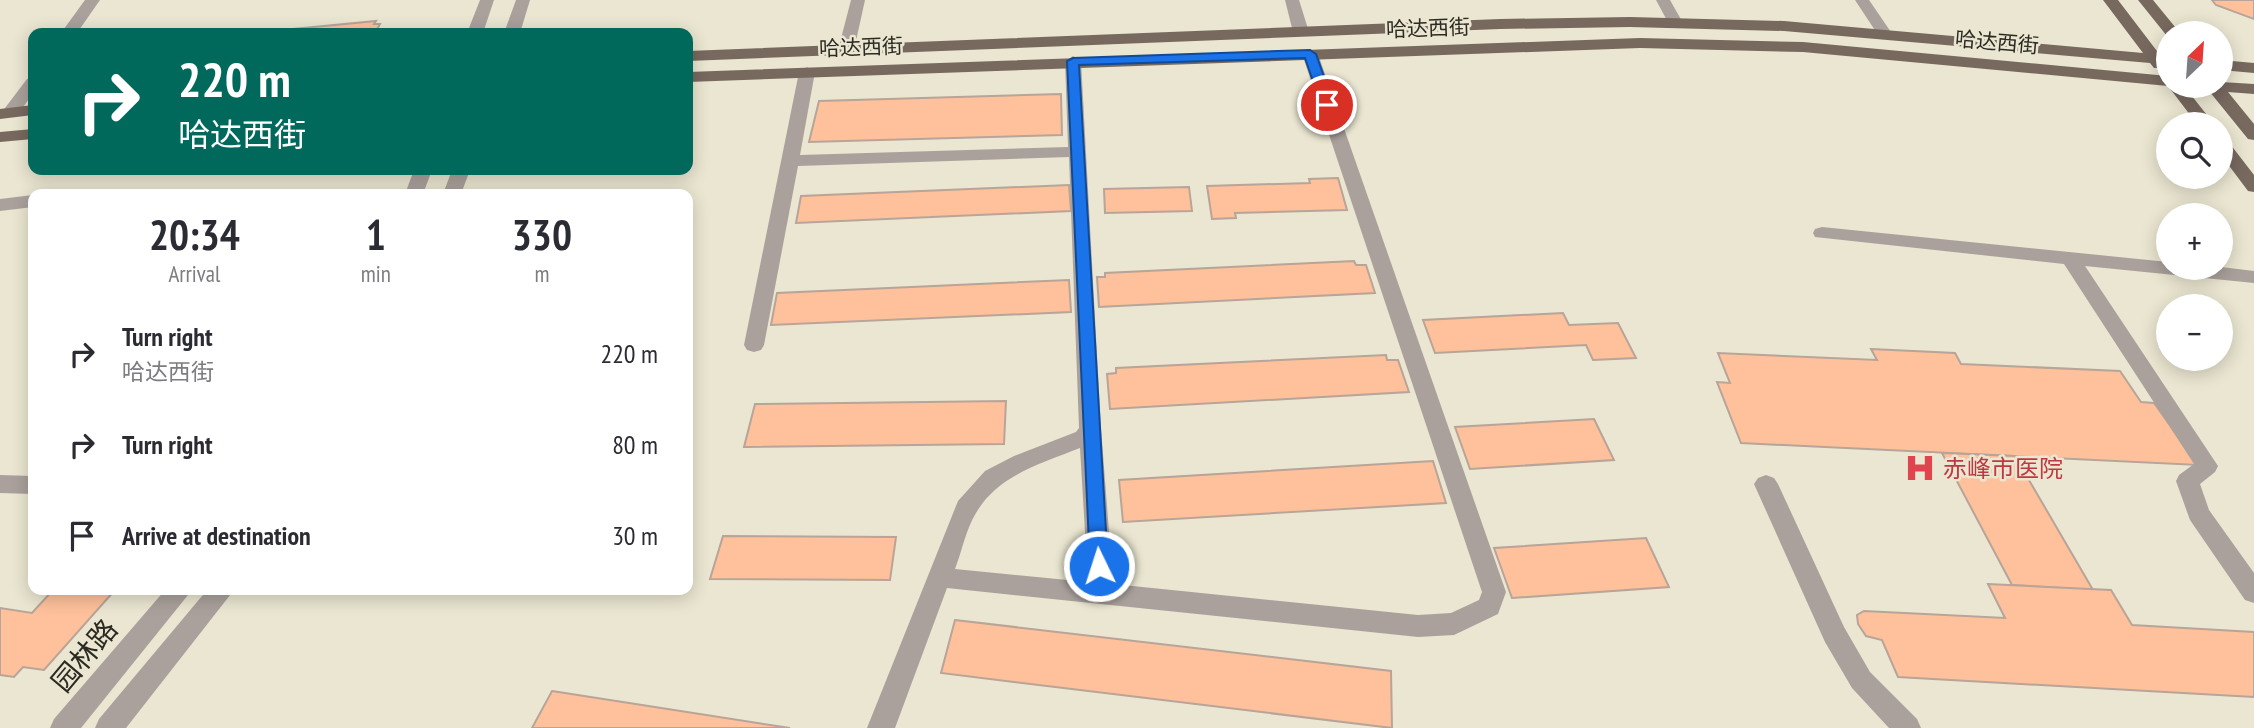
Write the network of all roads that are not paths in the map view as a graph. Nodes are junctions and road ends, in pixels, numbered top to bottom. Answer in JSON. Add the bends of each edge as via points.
{"nodes":[{"id":1,"x":93,"y":0,"type":"edge"},
{"id":2,"x":487,"y":0,"type":"edge"},
{"id":3,"x":523,"y":0,"type":"edge"},
{"id":4,"x":858,"y":0,"type":"edge"},
{"id":5,"x":1292,"y":0,"type":"edge"},
{"id":6,"x":1663,"y":0,"type":"edge"},
{"id":7,"x":1862,"y":0,"type":"edge"},
{"id":8,"x":2110,"y":0,"type":"edge"},
{"id":9,"x":2145,"y":0,"type":"edge"},
{"id":10,"x":2162,"y":21,"type":"edge"},
{"id":11,"x":1675,"y":23,"type":"junction"},
{"id":12,"x":73,"y":28,"type":"edge"},
{"id":13,"x":477,"y":28,"type":"edge"},
{"id":14,"x":514,"y":28,"type":"edge"},
{"id":15,"x":1301,"y":32,"type":"junction"},
{"id":16,"x":1885,"y":35,"type":"junction"},
{"id":17,"x":846,"y":50,"type":"junction"},
{"id":18,"x":2156,"y":53,"type":"edge"},
{"id":19,"x":1310,"y":54,"type":"junction"},
{"id":20,"x":693,"y":56,"type":"edge"},
{"id":21,"x":2156,"y":59,"type":"edge"},
{"id":22,"x":1073,"y":61,"type":"junction"},
{"id":23,"x":2233,"y":66,"type":"edge"},
{"id":24,"x":2254,"y":68,"type":"edge"},
{"id":25,"x":807,"y":72,"type":"junction"},
{"id":26,"x":693,"y":77,"type":"edge"},
{"id":27,"x":2156,"y":81,"type":"edge"},
{"id":28,"x":2233,"y":87,"type":"edge"},
{"id":29,"x":28,"y":88,"type":"edge"},
{"id":30,"x":2254,"y":89,"type":"edge"},
{"id":31,"x":2185,"y":98,"type":"edge"},
{"id":32,"x":2224,"y":98,"type":"edge"},
{"id":33,"x":28,"y":111,"type":"edge"},
{"id":34,"x":2197,"y":112,"type":"edge"},
{"id":35,"x":6,"y":113,"type":"edge"},
{"id":36,"x":28,"y":134,"type":"edge"},
{"id":37,"x":2254,"y":135,"type":"edge"},
{"id":38,"x":0,"y":137,"type":"edge"},
{"id":39,"x":1077,"y":152,"type":"junction"},
{"id":40,"x":2233,"y":160,"type":"edge"},
{"id":41,"x":790,"y":161,"type":"junction"},
{"id":42,"x":2254,"y":187,"type":"edge"},
{"id":43,"x":28,"y":202,"type":"edge"},
{"id":44,"x":0,"y":205,"type":"edge"},
{"id":45,"x":1822,"y":233,"type":"dead end"},
{"id":46,"x":2071,"y":259,"type":"junction"},
{"id":47,"x":2254,"y":277,"type":"edge"},
{"id":48,"x":754,"y":345,"type":"dead end"},
{"id":49,"x":1090,"y":428,"type":"junction"},
{"id":50,"x":0,"y":484,"type":"edge"},
{"id":51,"x":1766,"y":484,"type":"dead end"},
{"id":52,"x":28,"y":485,"type":"edge"},
{"id":53,"x":937,"y":577,"type":"junction"},
{"id":54,"x":2254,"y":593,"type":"edge"},
{"id":55,"x":1101,"y":594,"type":"junction"},
{"id":56,"x":176,"y":595,"type":"edge"},
{"id":57,"x":218,"y":595,"type":"edge"},
{"id":58,"x":64,"y":728,"type":"edge"},
{"id":59,"x":109,"y":728,"type":"edge"},
{"id":60,"x":881,"y":728,"type":"edge"},
{"id":61,"x":1907,"y":728,"type":"edge"}],
"edges":[{"from":1,"to":12,"type":"street"},
{"from":2,"to":13,"type":"street"},
{"from":3,"to":14,"type":"street"},
{"from":4,"to":17,"type":"street"},
{"from":5,"to":15,"type":"street"},
{"from":6,"to":11,"type":"street"},
{"from":7,"to":16,"type":"street"},
{"from":8,"to":18,"type":"main road"},
{"from":9,"to":10,"type":"main road"},
{"from":11,"to":15,"type":"main road","name":"哈达西街"},
{"from":11,"to":16,"type":"main road","name":"哈达西街"},
{"from":15,"to":17,"type":"main road","name":"哈达西街"},
{"from":16,"to":21,"type":"main road","name":"哈达西街"},
{"from":17,"to":20,"type":"main road","name":"哈达西街"},
{"from":19,"to":22,"type":"main road","name":"哈达西街"},
{"from":19,"to":27,"type":"main road","name":"哈达西街","via":[[1640,43],[1803,47]]},
{"from":19,"to":55,"type":"street","via":[[1494,592],[1489,607],[1454,624],[1418,626]]},
{"from":22,"to":25,"type":"main road","name":"哈达西街"},
{"from":22,"to":39,"type":"street"},
{"from":23,"to":24,"type":"main road"},
{"from":25,"to":26,"type":"main road","name":"哈达西街"},
{"from":25,"to":41,"type":"street"},
{"from":28,"to":30,"type":"main road"},
{"from":29,"to":35,"type":"street"},
{"from":31,"to":34,"type":"main road"},
{"from":32,"to":37,"type":"main road"},
{"from":33,"to":35,"type":"main road"},
{"from":36,"to":38,"type":"main road"},
{"from":39,"to":41,"type":"street"},
{"from":39,"to":49,"type":"street"},
{"from":40,"to":42,"type":"main road"},
{"from":41,"to":48,"type":"street"},
{"from":43,"to":44,"type":"street"},
{"from":45,"to":46,"type":"street"},
{"from":46,"to":47,"type":"street"},
{"from":46,"to":54,"type":"street","via":[[2166,397],[2207,466],[2187,481],[2198,513]]},
{"from":49,"to":53,"type":"street","via":[[1084,438],[993,477],[966,508]]},
{"from":49,"to":55,"type":"street"},
{"from":50,"to":52,"type":"street"},
{"from":51,"to":61,"type":"street","via":[[1834,634],[1861,680]]},
{"from":53,"to":55,"type":"street"},
{"from":53,"to":60,"type":"street"},
{"from":56,"to":58,"type":"street","name":"园林路"},
{"from":57,"to":59,"type":"street"}]}
